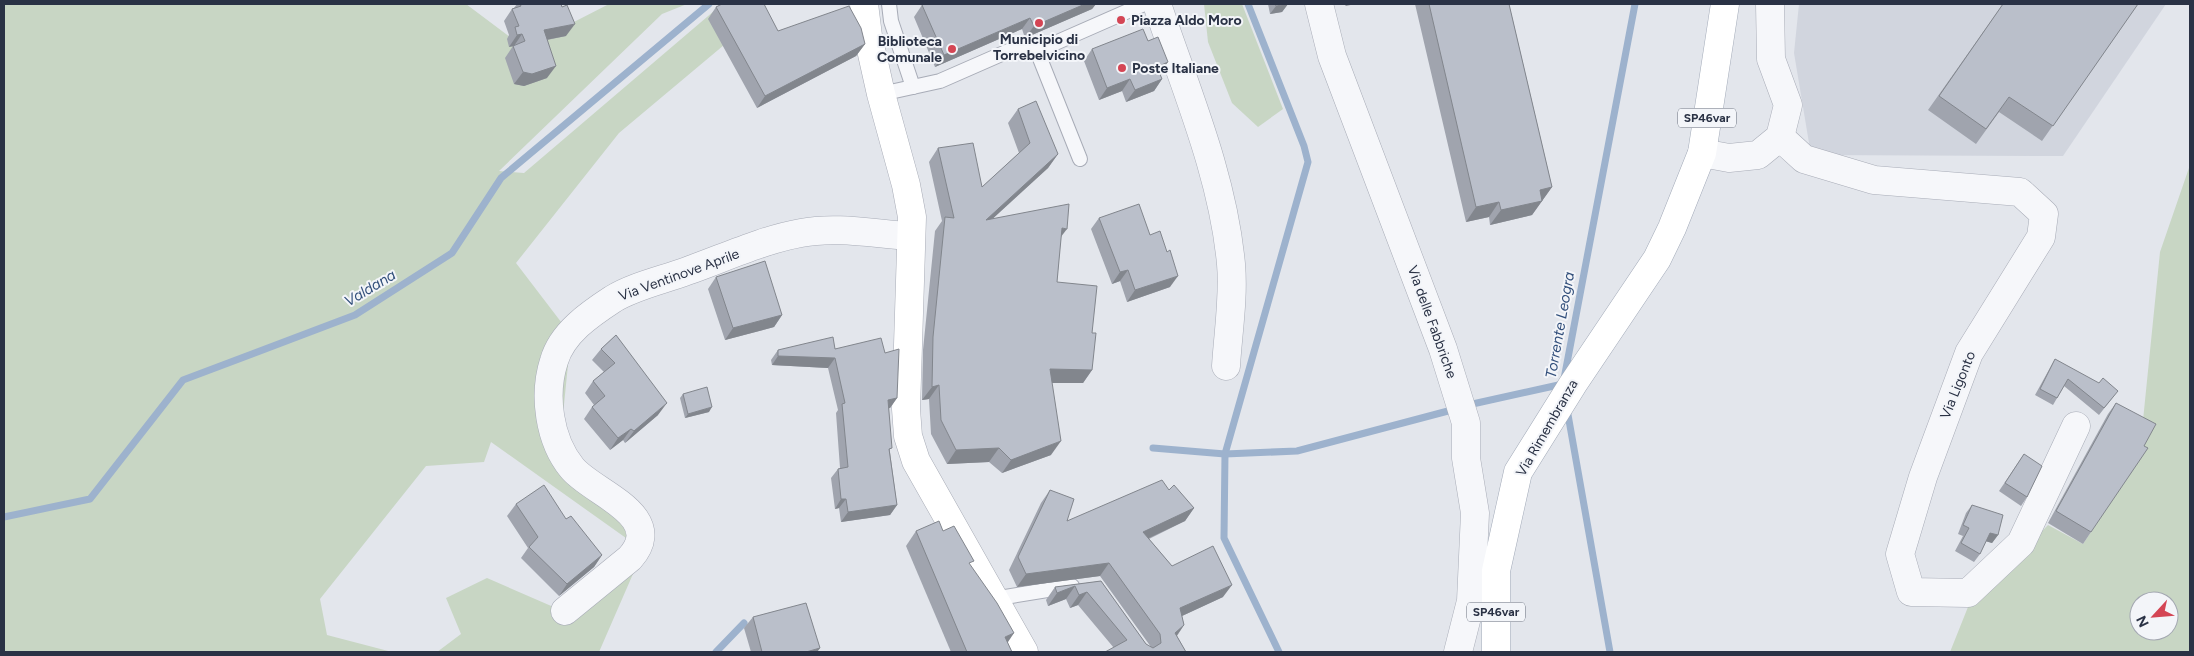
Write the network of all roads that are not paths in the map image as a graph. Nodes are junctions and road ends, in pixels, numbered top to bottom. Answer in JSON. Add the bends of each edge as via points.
{"nodes":[{"id":1,"x":864,"y":4,"type":"edge"},
{"id":2,"x":889,"y":4,"type":"edge"},
{"id":3,"x":1144,"y":4,"type":"edge"},
{"id":4,"x":1157,"y":4,"type":"edge"},
{"id":5,"x":1320,"y":4,"type":"edge"},
{"id":6,"x":1724,"y":4,"type":"edge"},
{"id":7,"x":1770,"y":4,"type":"edge"},
{"id":8,"x":1037,"y":51,"type":"junction"},
{"id":9,"x":913,"y":87,"type":"junction"},
{"id":10,"x":881,"y":94,"type":"junction"},
{"id":11,"x":1780,"y":137,"type":"junction"},
{"id":12,"x":1702,"y":153,"type":"junction"},
{"id":13,"x":1080,"y":159,"type":"dead end"},
{"id":14,"x":910,"y":236,"type":"junction"},
{"id":15,"x":1226,"y":366,"type":"dead end"},
{"id":16,"x":2076,"y":426,"type":"dead end"},
{"id":17,"x":1088,"y":585,"type":"edge"},
{"id":18,"x":993,"y":599,"type":"junction"},
{"id":19,"x":565,"y":611,"type":"dead end"},
{"id":20,"x":1024,"y":652,"type":"edge"},
{"id":21,"x":1458,"y":652,"type":"edge"},
{"id":22,"x":1496,"y":652,"type":"edge"}],
"edges":[{"from":1,"to":10,"type":"main road"},
{"from":2,"to":9,"type":"lane","via":[[891,21]]},
{"from":3,"to":8,"type":"lane"},
{"from":4,"to":15,"type":"street","via":[[1204,145],[1226,229],[1231,265]]},
{"from":5,"to":21,"type":"street","name":"Via delle Fabbriche","via":[[1332,56],[1444,349],[1466,423],[1466,458],[1475,513],[1471,601]]},
{"from":6,"to":12,"type":"main road","number":"SP46var"},
{"from":7,"to":11,"type":"street","via":[[1771,59],[1788,105]]},
{"from":8,"to":9,"type":"lane","via":[[1020,46],[940,81]]},
{"from":8,"to":13,"type":"lane"},
{"from":9,"to":10,"type":"lane"},
{"from":10,"to":14,"type":"main road","via":[[906,185],[912,217]]},
{"from":11,"to":12,"type":"street","via":[[1758,155],[1729,158]]},
{"from":11,"to":16,"type":"street","name":"Via Ligonto","via":[[1804,159],[1874,180],[2020,192],[2044,214],[2041,237],[1970,353],[1922,477],[1900,554],[1911,592],[1968,593],[2021,543]]},
{"from":12,"to":22,"type":"main road","name":"Via Rimembranza","number":"SP46var","via":[[1657,259],[1518,472],[1496,571]]},
{"from":14,"to":18,"type":"main road","via":[[908,436],[932,492]]},
{"from":14,"to":19,"type":"street","name":"Via Ventinove Aprile","via":[[818,231],[782,238],[614,298],[567,337],[554,361],[551,377],[550,412],[557,444],[582,479],[628,508],[640,541],[630,558]]},
{"from":17,"to":18,"type":"lane"},
{"from":18,"to":20,"type":"main road"}]}
